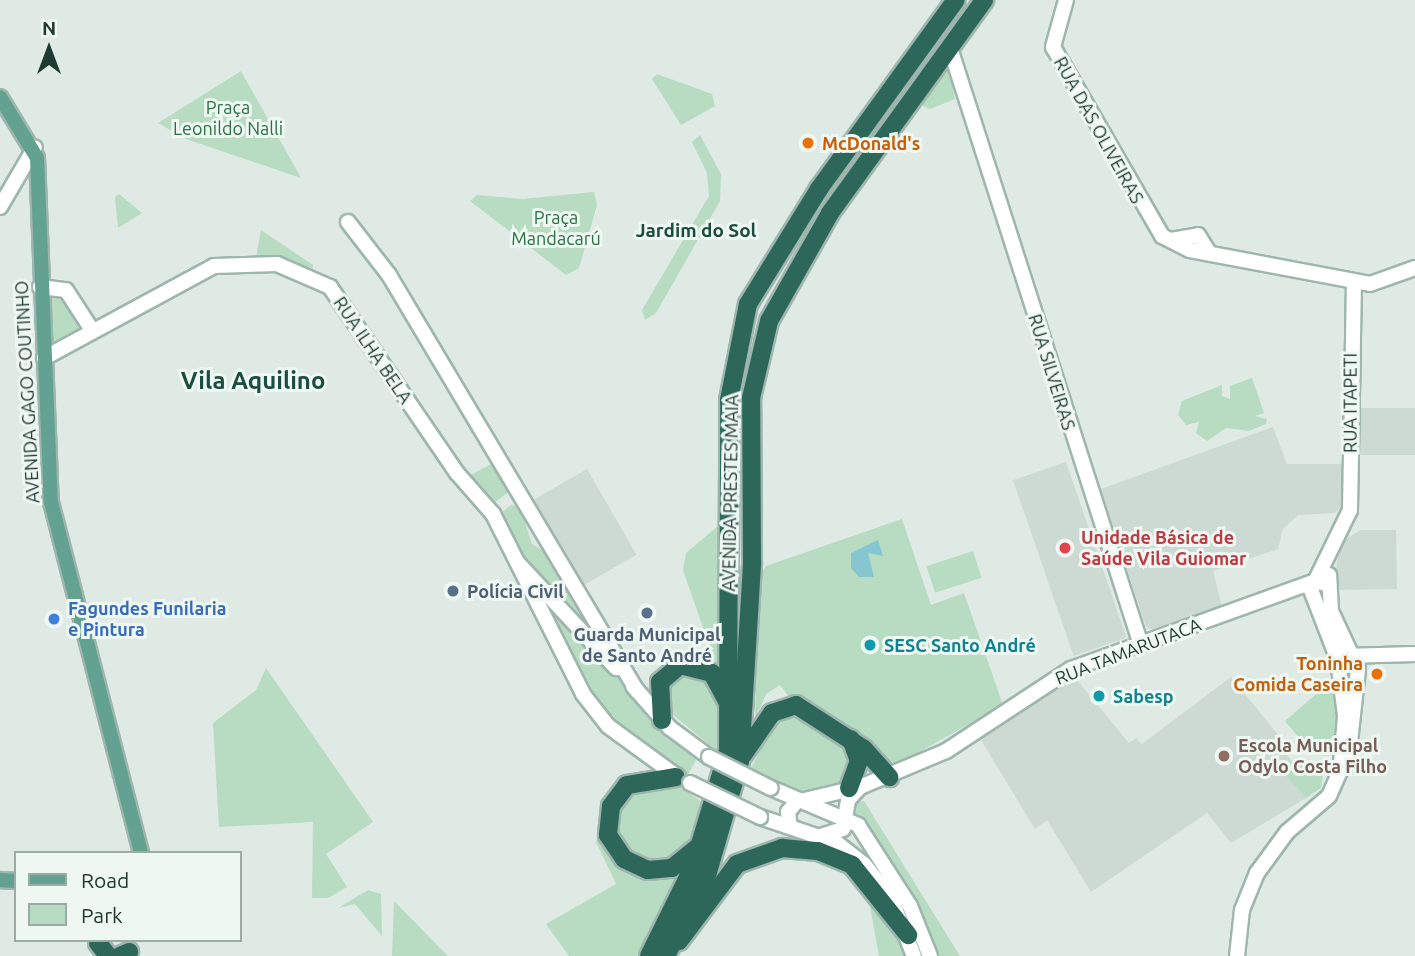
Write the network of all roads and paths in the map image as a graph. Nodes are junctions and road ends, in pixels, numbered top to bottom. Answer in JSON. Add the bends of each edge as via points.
{"nodes":[{"id":1,"x":984,"y":0,"type":"edge"},
{"id":2,"x":1066,"y":0,"type":"edge"},
{"id":3,"x":952,"y":5,"type":"edge"},
{"id":4,"x":955,"y":41,"type":"junction"},
{"id":5,"x":0,"y":97,"type":"edge"},
{"id":6,"x":35,"y":147,"type":"junction"},
{"id":7,"x":40,"y":180,"type":"junction"},
{"id":8,"x":14,"y":184,"type":"junction"},
{"id":9,"x":0,"y":207,"type":"edge"},
{"id":10,"x":348,"y":222,"type":"dead end"},
{"id":11,"x":1415,"y":268,"type":"edge"},
{"id":12,"x":1354,"y":281,"type":"junction"},
{"id":13,"x":40,"y":288,"type":"junction"},
{"id":14,"x":92,"y":330,"type":"junction"},
{"id":15,"x":44,"y":358,"type":"junction"},
{"id":16,"x":513,"y":556,"type":"junction"},
{"id":17,"x":1320,"y":591,"type":"junction"},
{"id":18,"x":1141,"y":645,"type":"junction"},
{"id":19,"x":1415,"y":654,"type":"edge"},
{"id":20,"x":1391,"y":655,"type":"junction"},
{"id":21,"x":1342,"y":662,"type":"junction"},
{"id":22,"x":1357,"y":673,"type":"junction"},
{"id":23,"x":637,"y":691,"type":"junction"},
{"id":24,"x":732,"y":715,"type":"junction"},
{"id":25,"x":662,"y":720,"type":"junction"},
{"id":26,"x":851,"y":739,"type":"junction"},
{"id":27,"x":740,"y":761,"type":"junction"},
{"id":28,"x":1341,"y":763,"type":"junction"},
{"id":29,"x":889,"y":777,"type":"junction"},
{"id":30,"x":684,"y":781,"type":"junction"},
{"id":31,"x":855,"y":788,"type":"junction"},
{"id":32,"x":802,"y":801,"type":"junction"},
{"id":33,"x":846,"y":816,"type":"junction"},
{"id":34,"x":790,"y":827,"type":"junction"},
{"id":35,"x":821,"y":836,"type":"junction"},
{"id":36,"x":702,"y":842,"type":"junction"},
{"id":37,"x":140,"y":851,"type":"edge"},
{"id":38,"x":908,"y":935,"type":"junction"},
{"id":39,"x":669,"y":952,"type":"edge"},
{"id":40,"x":649,"y":956,"type":"edge"},
{"id":41,"x":914,"y":956,"type":"edge"},
{"id":42,"x":930,"y":956,"type":"edge"},
{"id":43,"x":1237,"y":956,"type":"edge"}],
"edges":[{"from":1,"to":4,"type":"highway","name":"AVENIDA PRESTES MAIA"},
{"from":2,"to":12,"type":"street","name":"RUA DAS OLIVEIRAS","via":[[1053,47],[1149,220],[1166,239]]},
{"from":3,"to":4,"type":"highway"},
{"from":3,"to":24,"type":"highway","name":"AVENIDA PRESTES MAIA","via":[[819,189],[748,304],[729,400]]},
{"from":4,"to":18,"type":"street","name":"RUA SILVEIRAS"},
{"from":4,"to":27,"type":"highway","name":"AVENIDA PRESTES MAIA","via":[[807,246],[764,336],[751,398],[752,562]]},
{"from":5,"to":6,"type":"main road","name":"AVENIDA GAGO COUTINHO"},
{"from":6,"to":7,"type":"main road","name":"AVENIDA GAGO COUTINHO"},
{"from":6,"to":8,"type":"street"},
{"from":7,"to":8,"type":"street"},
{"from":7,"to":13,"type":"main road","name":"AVENIDA GAGO COUTINHO"},
{"from":8,"to":9,"type":"street"},
{"from":10,"to":23,"type":"street","via":[[389,275]]},
{"from":11,"to":12,"type":"street","via":[[1385,284]]},
{"from":12,"to":17,"type":"street","name":"RUA ITAPETI","via":[[1351,505],[1329,554]]},
{"from":13,"to":14,"type":"street","via":[[66,290]]},
{"from":13,"to":15,"type":"main road","name":"AVENIDA GAGO COUTINHO"},
{"from":14,"to":15,"type":"street","name":"RUA ILHA BELA"},
{"from":14,"to":16,"type":"street","name":"RUA ILHA BELA","via":[[214,266],[277,264],[322,283],[493,514]]},
{"from":15,"to":37,"type":"main road","name":"AVENIDA GAGO COUTINHO","via":[[51,502]]},
{"from":16,"to":23,"type":"street"},
{"from":16,"to":30,"type":"street","name":"RUA ILHA BELA","via":[[588,702],[629,744]]},
{"from":17,"to":18,"type":"street","name":"RUA TAMARUTACA","via":[[1293,590]]},
{"from":17,"to":21,"type":"street"},
{"from":18,"to":29,"type":"street","name":"RUA TAMARUTACA","via":[[1058,676],[956,746]]},
{"from":19,"to":20,"type":"street"},
{"from":20,"to":21,"type":"street"},
{"from":20,"to":22,"type":"street"},
{"from":21,"to":22,"type":"street"},
{"from":21,"to":28,"type":"street","via":[[1345,716]]},
{"from":22,"to":28,"type":"street","via":[[1352,734]]},
{"from":23,"to":25,"type":"street"},
{"from":24,"to":25,"type":"highway","via":[[715,676],[687,665],[670,670],[660,682]]},
{"from":24,"to":36,"type":"highway","name":"AVENIDA PRESTES MAIA","via":[[723,780]]},
{"from":25,"to":32,"type":"street","bridge":true,"via":[[703,753]]},
{"from":26,"to":27,"type":"highway","via":[[809,708],[788,705],[767,718]]},
{"from":26,"to":29,"type":"highway"},
{"from":26,"to":31,"type":"highway","via":[[859,761]]},
{"from":27,"to":39,"type":"highway","name":"AVENIDA PRESTES MAIA","via":[[712,863]]},
{"from":28,"to":43,"type":"street","via":[[1329,796],[1296,822],[1257,873],[1242,910]]},
{"from":29,"to":31,"type":"street","name":"RUA TAMARUTACA"},
{"from":30,"to":34,"type":"street","name":"RUA ILHA BELA","bridge":true},
{"from":30,"to":36,"type":"highway","via":[[648,777],[626,785],[611,806],[610,840],[632,865],[654,871],[681,863]]},
{"from":31,"to":32,"type":"street","name":"RUA TAMARUTACA"},
{"from":31,"to":33,"type":"street"},
{"from":32,"to":33,"type":"street"},
{"from":32,"to":34,"type":"street","via":[[789,809]]},
{"from":33,"to":35,"type":"street","via":[[841,831]]},
{"from":33,"to":42,"type":"street","via":[[910,906]]},
{"from":34,"to":35,"type":"street","name":"RUA ILHA BELA"},
{"from":35,"to":38,"type":"street","name":"RUA ILHA BELA","via":[[869,869]]},
{"from":36,"to":40,"type":"highway","name":"AVENIDA PRESTES MAIA"},
{"from":38,"to":39,"type":"highway","via":[[852,865],[818,850],[774,848],[737,864],[695,928]]},
{"from":38,"to":41,"type":"street","name":"RUA ILHA BELA"}]}
